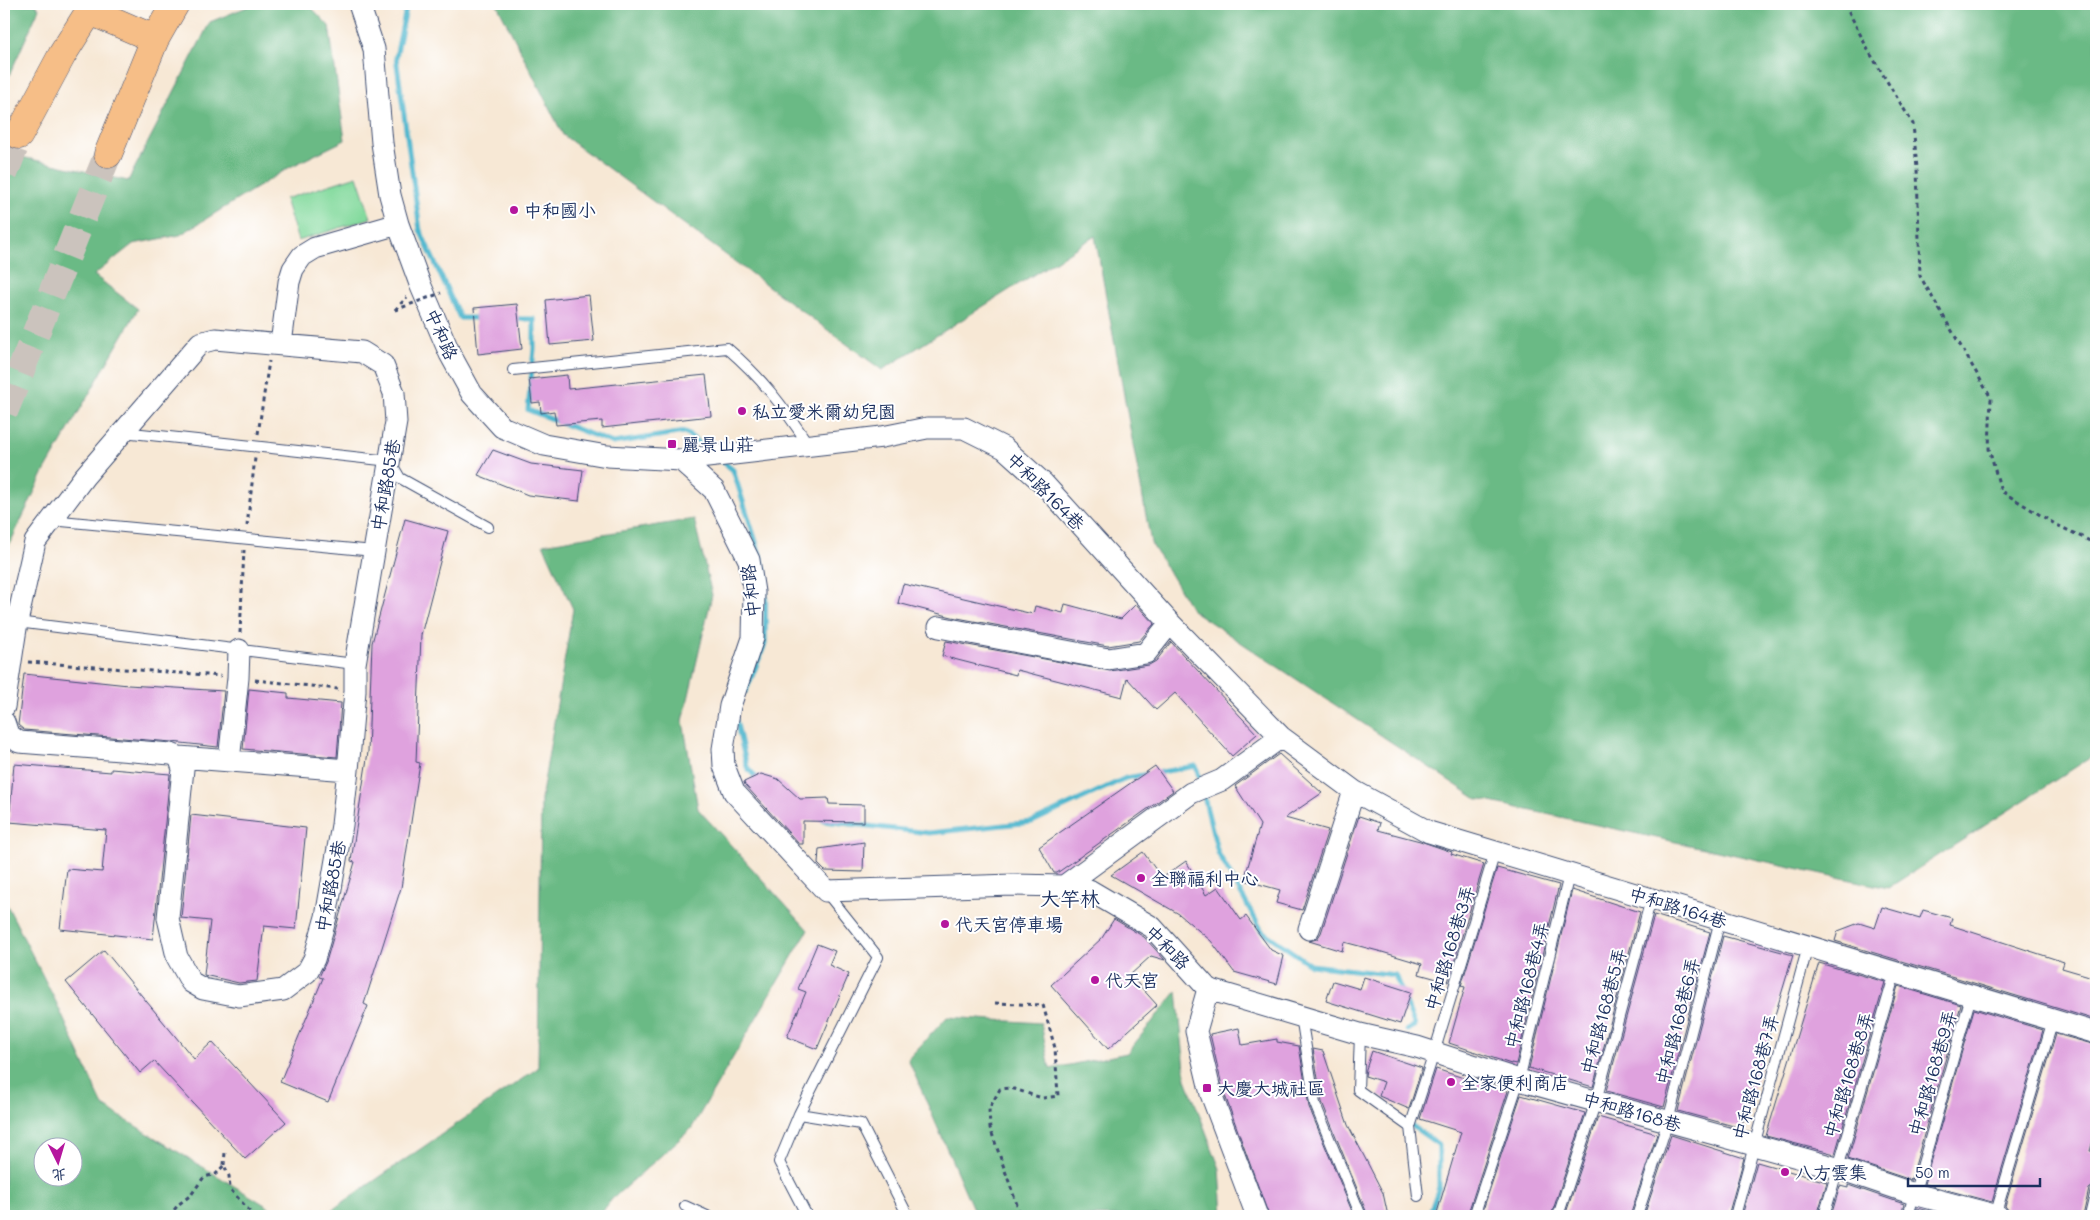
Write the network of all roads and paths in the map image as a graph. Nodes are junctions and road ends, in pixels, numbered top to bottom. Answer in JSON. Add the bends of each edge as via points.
{"nodes":[{"id":1,"x":359,"y":4,"type":"edge"},
{"id":2,"x":1845,"y":4,"type":"edge"},
{"id":3,"x":92,"y":7,"type":"edge"},
{"id":4,"x":172,"y":10,"type":"edge"},
{"id":5,"x":155,"y":39,"type":"junction"},
{"id":6,"x":19,"y":136,"type":"tunnel mouth"},
{"id":7,"x":108,"y":154,"type":"tunnel mouth"},
{"id":8,"x":398,"y":224,"type":"junction"},
{"id":9,"x":441,"y":293,"type":"dead end"},
{"id":10,"x":395,"y":310,"type":"dead end"},
{"id":11,"x":276,"y":344,"type":"junction"},
{"id":12,"x":517,"y":370,"type":"dead end"},
{"id":13,"x":122,"y":432,"type":"junction"},
{"id":14,"x":808,"y":444,"type":"junction"},
{"id":15,"x":256,"y":446,"type":"junction"},
{"id":16,"x":691,"y":459,"type":"junction"},
{"id":17,"x":390,"y":460,"type":"junction"},
{"id":18,"x":51,"y":520,"type":"junction"},
{"id":19,"x":488,"y":527,"type":"dead end"},
{"id":20,"x":245,"y":539,"type":"junction"},
{"id":21,"x":2096,"y":544,"type":"edge"},
{"id":22,"x":374,"y":550,"type":"junction"},
{"id":23,"x":17,"y":622,"type":"junction"},
{"id":24,"x":1170,"y":623,"type":"junction"},
{"id":25,"x":939,"y":627,"type":"dead end"},
{"id":26,"x":239,"y":650,"type":"junction"},
{"id":27,"x":10,"y":661,"type":"junction"},
{"id":28,"x":355,"y":664,"type":"junction"},
{"id":29,"x":238,"y":678,"type":"junction"},
{"id":30,"x":355,"y":691,"type":"junction"},
{"id":31,"x":4,"y":707,"type":"edge"},
{"id":32,"x":4,"y":722,"type":"edge"},
{"id":33,"x":1281,"y":737,"type":"junction"},
{"id":34,"x":179,"y":757,"type":"junction"},
{"id":35,"x":229,"y":761,"type":"junction"},
{"id":36,"x":348,"y":770,"type":"junction"},
{"id":37,"x":1354,"y":791,"type":"junction"},
{"id":38,"x":1495,"y":852,"type":"junction"},
{"id":39,"x":1569,"y":875,"type":"junction"},
{"id":40,"x":1064,"y":886,"type":"junction"},
{"id":41,"x":826,"y":891,"type":"junction"},
{"id":42,"x":1651,"y":899,"type":"junction"},
{"id":43,"x":1720,"y":920,"type":"junction"},
{"id":44,"x":1309,"y":929,"type":"dead end"},
{"id":45,"x":1808,"y":946,"type":"junction"},
{"id":46,"x":1895,"y":973,"type":"junction"},
{"id":47,"x":1208,"y":989,"type":"junction"},
{"id":48,"x":1971,"y":996,"type":"junction"},
{"id":49,"x":995,"y":1003,"type":"dead end"},
{"id":50,"x":1300,"y":1015,"type":"junction"},
{"id":51,"x":2053,"y":1020,"type":"junction"},
{"id":52,"x":2096,"y":1033,"type":"edge"},
{"id":53,"x":1360,"y":1034,"type":"junction"},
{"id":54,"x":1434,"y":1053,"type":"junction"},
{"id":55,"x":1519,"y":1080,"type":"junction"},
{"id":56,"x":1596,"y":1101,"type":"junction"},
{"id":57,"x":799,"y":1114,"type":"junction"},
{"id":58,"x":1668,"y":1121,"type":"junction"},
{"id":59,"x":1410,"y":1127,"type":"junction"},
{"id":60,"x":1754,"y":1145,"type":"junction"},
{"id":61,"x":225,"y":1152,"type":"dead end"},
{"id":62,"x":224,"y":1165,"type":"junction"},
{"id":63,"x":1837,"y":1168,"type":"junction"},
{"id":64,"x":2096,"y":1191,"type":"edge"},
{"id":65,"x":1914,"y":1194,"type":"junction"},
{"id":66,"x":1418,"y":1196,"type":"dead end"},
{"id":67,"x":685,"y":1206,"type":"dead end"},
{"id":68,"x":169,"y":1216,"type":"edge"},
{"id":69,"x":254,"y":1216,"type":"edge"},
{"id":70,"x":707,"y":1216,"type":"edge"},
{"id":71,"x":806,"y":1216,"type":"edge"},
{"id":72,"x":908,"y":1216,"type":"edge"},
{"id":73,"x":1021,"y":1216,"type":"edge"},
{"id":74,"x":1257,"y":1216,"type":"edge"},
{"id":75,"x":1361,"y":1216,"type":"edge"},
{"id":76,"x":1474,"y":1216,"type":"edge"},
{"id":77,"x":1558,"y":1216,"type":"edge"},
{"id":78,"x":1637,"y":1216,"type":"edge"},
{"id":79,"x":1735,"y":1216,"type":"edge"},
{"id":80,"x":1824,"y":1216,"type":"edge"},
{"id":81,"x":1908,"y":1216,"type":"edge"},
{"id":82,"x":1996,"y":1216,"type":"edge"},
{"id":83,"x":2090,"y":1216,"type":"edge"}],
"edges":[{"from":1,"to":8,"type":"street","name":"中和路","via":[[374,49],[382,143]]},
{"from":2,"to":21,"type":"path","via":[[1868,50],[1913,124],[1920,276],[1991,398],[1989,449],[2001,491],[2055,524]]},
{"from":3,"to":5,"type":"main road"},
{"from":3,"to":6,"type":"main road"},
{"from":4,"to":5,"type":"main road"},
{"from":5,"to":7,"type":"main road"},
{"from":8,"to":11,"type":"street","via":[[315,248],[302,256],[289,282]]},
{"from":8,"to":16,"type":"street","name":"中和路","via":[[450,354],[472,394],[502,427],[544,445],[607,456]]},
{"from":9,"to":10,"type":"path","bridge":true},
{"from":11,"to":13,"type":"street","name":"中和路85巷","via":[[215,339],[200,343]]},
{"from":11,"to":15,"type":"path"},
{"from":11,"to":17,"type":"street","name":"中和路85巷","via":[[362,352],[383,365],[394,393],[396,422]]},
{"from":12,"to":14,"type":"lane","via":[[727,348],[780,402]]},
{"from":13,"to":15,"type":"lane"},
{"from":13,"to":18,"type":"street","name":"中和路85巷"},
{"from":14,"to":16,"type":"street","name":"中和路164巷"},
{"from":14,"to":24,"type":"street","name":"中和路164巷","via":[[927,428],[964,428],[1004,448],[1043,483]]},
{"from":15,"to":17,"type":"lane"},
{"from":15,"to":20,"type":"path"},
{"from":16,"to":41,"type":"street","name":"中和路","via":[[714,490],[749,560],[754,592],[753,638],[730,706],[723,749],[724,766],[734,792]]},
{"from":17,"to":19,"type":"lane","via":[[400,478]]},
{"from":17,"to":22,"type":"street","name":"中和路85巷"},
{"from":18,"to":20,"type":"lane"},
{"from":18,"to":23,"type":"street","name":"中和路85巷","via":[[35,542]]},
{"from":20,"to":22,"type":"lane"},
{"from":20,"to":26,"type":"path"},
{"from":22,"to":28,"type":"street","name":"中和路85巷"},
{"from":23,"to":26,"type":"lane"},
{"from":23,"to":27,"type":"street","name":"中和路85巷"},
{"from":24,"to":25,"type":"street","via":[[1146,653],[1108,659]]},
{"from":24,"to":33,"type":"street","name":"中和路164巷"},
{"from":26,"to":28,"type":"lane"},
{"from":26,"to":29,"type":"street"},
{"from":27,"to":29,"type":"path"},
{"from":27,"to":31,"type":"street","name":"中和路85巷"},
{"from":28,"to":30,"type":"street","name":"中和路85巷"},
{"from":29,"to":30,"type":"path"},
{"from":29,"to":35,"type":"street"},
{"from":30,"to":36,"type":"street","name":"中和路85巷"},
{"from":32,"to":34,"type":"street","via":[[8,734],[19,742]]},
{"from":33,"to":37,"type":"street","name":"中和路164巷"},
{"from":33,"to":40,"type":"street","via":[[1222,780],[1191,793]]},
{"from":34,"to":35,"type":"street"},
{"from":34,"to":36,"type":"street","name":"中和路85巷","via":[[183,770],[168,918],[177,957],[191,982],[203,989],[238,996],[283,990],[308,972],[326,917]]},
{"from":35,"to":36,"type":"street"},
{"from":37,"to":38,"type":"street","name":"中和路164巷","via":[[1429,832]]},
{"from":37,"to":44,"type":"street"},
{"from":38,"to":39,"type":"street","name":"中和路164巷"},
{"from":38,"to":54,"type":"lane","name":"中和路168巷3弄"},
{"from":39,"to":42,"type":"street","name":"中和路164巷"},
{"from":39,"to":55,"type":"lane","name":"中和路168巷4弄"},
{"from":40,"to":41,"type":"street","name":"中和路"},
{"from":40,"to":47,"type":"street","name":"中和路","via":[[1089,890],[1152,927]]},
{"from":41,"to":57,"type":"lane","via":[[878,957]]},
{"from":42,"to":43,"type":"street","name":"中和路164巷"},
{"from":42,"to":56,"type":"lane","name":"中和路168巷5弄"},
{"from":43,"to":45,"type":"street","name":"中和路164巷"},
{"from":43,"to":58,"type":"lane","name":"中和路168巷6弄"},
{"from":45,"to":46,"type":"street","name":"中和路164巷"},
{"from":45,"to":60,"type":"lane","name":"中和路168巷7弄"},
{"from":46,"to":48,"type":"street","name":"中和路164巷"},
{"from":46,"to":63,"type":"lane","name":"中和路168巷8弄"},
{"from":47,"to":50,"type":"street","name":"中和路168巷"},
{"from":47,"to":74,"type":"street","via":[[1196,1031],[1211,1094]]},
{"from":48,"to":51,"type":"street","name":"中和路164巷"},
{"from":48,"to":65,"type":"lane","name":"中和路168巷9弄"},
{"from":49,"to":73,"type":"path","via":[[1043,1005],[1055,1048],[1058,1096],[1042,1098],[1011,1088],[1000,1089],[989,1110],[990,1128]]},
{"from":50,"to":53,"type":"street","name":"中和路168巷"},
{"from":50,"to":75,"type":"lane","via":[[1315,1104]]},
{"from":51,"to":52,"type":"street","name":"中和路164巷"},
{"from":51,"to":82,"type":"lane"},
{"from":53,"to":54,"type":"street","name":"中和路168巷"},
{"from":53,"to":59,"type":"lane","via":[[1358,1090]]},
{"from":54,"to":55,"type":"street","name":"中和路168巷"},
{"from":54,"to":59,"type":"lane","name":"中和路168巷3弄"},
{"from":55,"to":56,"type":"street","name":"中和路168巷"},
{"from":55,"to":76,"type":"lane","name":"中和路168巷4弄"},
{"from":56,"to":58,"type":"street","name":"中和路168巷"},
{"from":56,"to":77,"type":"lane","name":"中和路168巷5弄"},
{"from":57,"to":71,"type":"lane","via":[[779,1162]]},
{"from":57,"to":72,"type":"lane","via":[[861,1124]]},
{"from":58,"to":60,"type":"street","name":"中和路168巷"},
{"from":58,"to":78,"type":"lane","name":"中和路168巷6弄"},
{"from":59,"to":66,"type":"lane"},
{"from":60,"to":63,"type":"street","name":"中和路168巷"},
{"from":60,"to":79,"type":"lane","name":"中和路168巷7弄"},
{"from":61,"to":62,"type":"path"},
{"from":62,"to":68,"type":"path","via":[[216,1174],[204,1177]]},
{"from":62,"to":69,"type":"path","via":[[230,1189]]},
{"from":63,"to":65,"type":"street","name":"中和路168巷"},
{"from":63,"to":80,"type":"lane","name":"中和路168巷8弄"},
{"from":64,"to":83,"type":"lane"},
{"from":65,"to":81,"type":"lane","name":"中和路168巷9弄"},
{"from":65,"to":82,"type":"street","name":"中和路168巷"},
{"from":67,"to":70,"type":"lane"}]}
